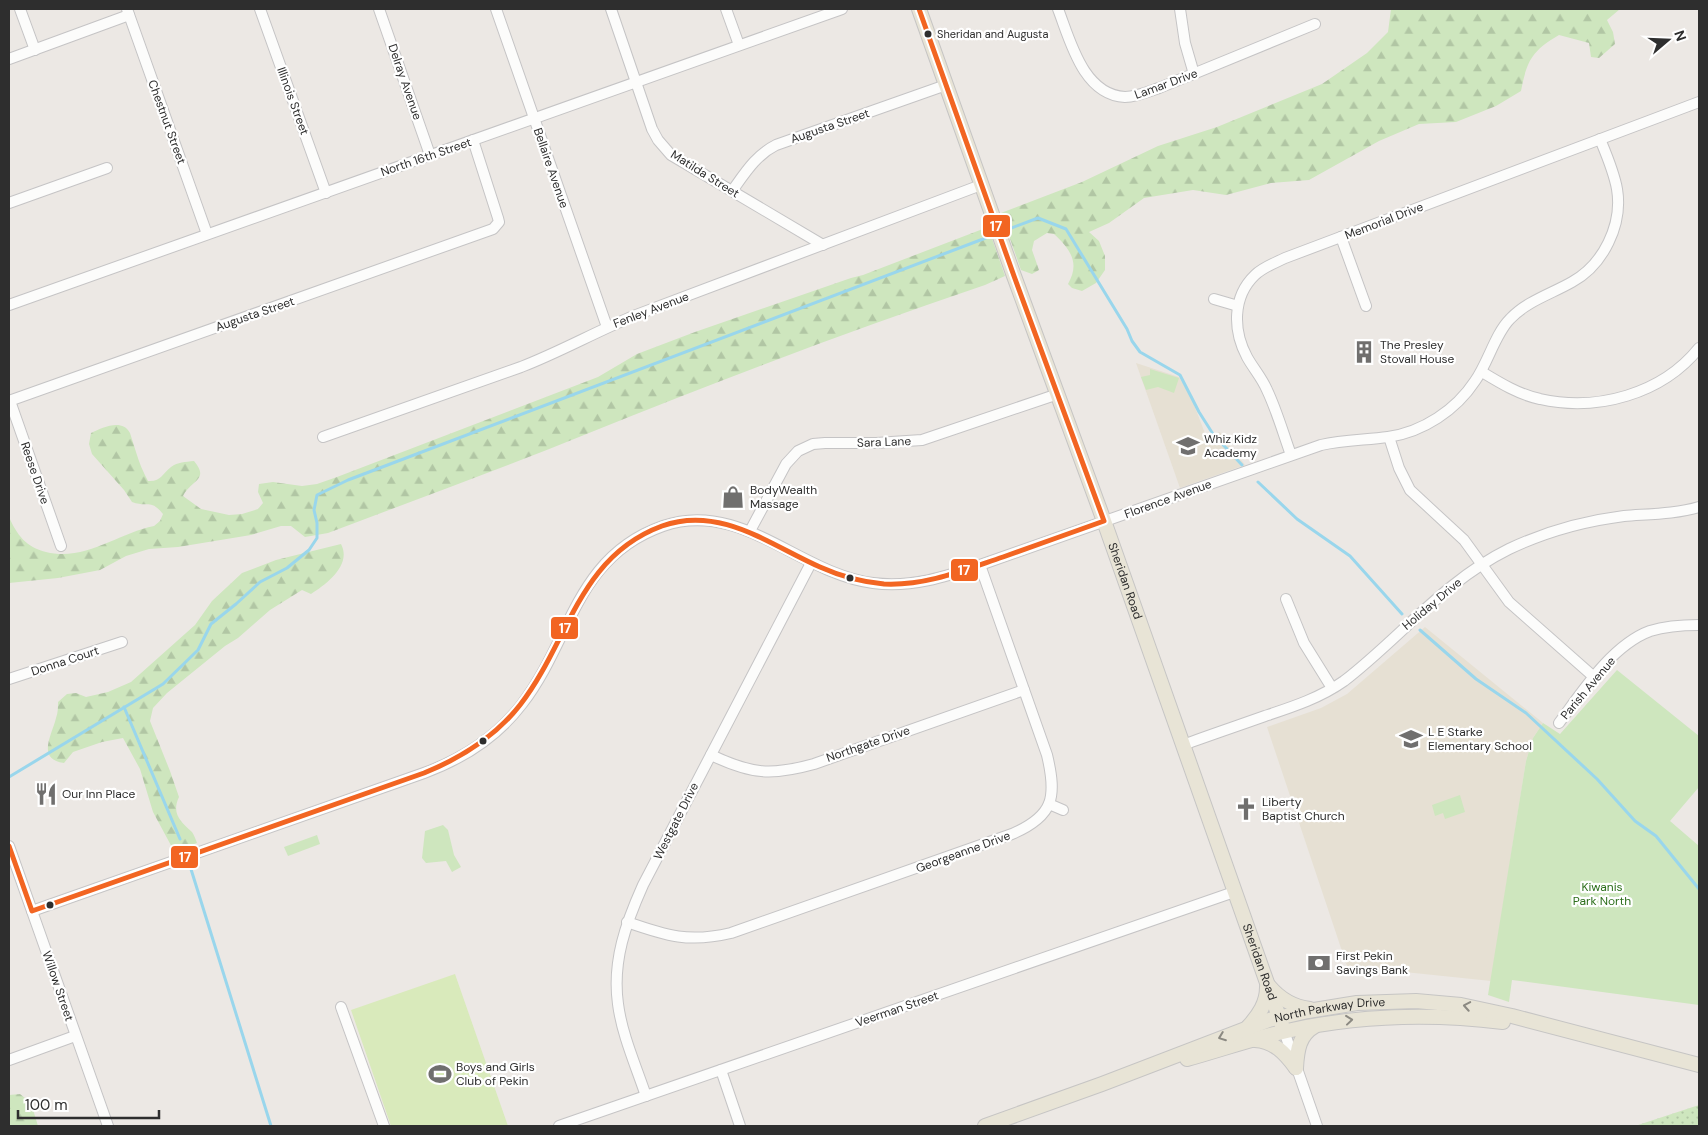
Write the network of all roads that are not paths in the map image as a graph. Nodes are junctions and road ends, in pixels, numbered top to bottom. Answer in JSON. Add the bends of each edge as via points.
{"nodes":[{"id":1,"x":20,"y":9,"type":"edge"},
{"id":2,"x":260,"y":9,"type":"edge"},
{"id":3,"x":379,"y":9,"type":"edge"},
{"id":4,"x":496,"y":9,"type":"edge"},
{"id":5,"x":611,"y":9,"type":"edge"},
{"id":6,"x":726,"y":9,"type":"edge"},
{"id":7,"x":842,"y":9,"type":"edge"},
{"id":8,"x":919,"y":9,"type":"edge"},
{"id":9,"x":1058,"y":9,"type":"edge"},
{"id":10,"x":1180,"y":9,"type":"edge"},
{"id":11,"x":128,"y":12,"type":"edge"},
{"id":12,"x":1315,"y":24,"type":"dead end"},
{"id":13,"x":739,"y":45,"type":"junction"},
{"id":14,"x":35,"y":50,"type":"junction"},
{"id":15,"x":9,"y":59,"type":"edge"},
{"id":16,"x":1194,"y":74,"type":"junction"},
{"id":17,"x":636,"y":83,"type":"junction"},
{"id":18,"x":946,"y":85,"type":"junction"},
{"id":19,"x":1699,"y":102,"type":"edge"},
{"id":20,"x":534,"y":118,"type":"junction"},
{"id":21,"x":1600,"y":139,"type":"junction"},
{"id":22,"x":473,"y":140,"type":"junction"},
{"id":23,"x":430,"y":155,"type":"junction"},
{"id":24,"x":107,"y":168,"type":"dead end"},
{"id":25,"x":981,"y":184,"type":"junction"},
{"id":26,"x":732,"y":192,"type":"junction"},
{"id":27,"x":326,"y":193,"type":"junction"},
{"id":28,"x":9,"y":203,"type":"edge"},
{"id":29,"x":207,"y":234,"type":"junction"},
{"id":30,"x":1341,"y":237,"type":"junction"},
{"id":31,"x":823,"y":245,"type":"junction"},
{"id":32,"x":1214,"y":299,"type":"dead end"},
{"id":33,"x":9,"y":304,"type":"edge"},
{"id":34,"x":1238,"y":306,"type":"junction"},
{"id":35,"x":1366,"y":306,"type":"dead end"},
{"id":36,"x":607,"y":327,"type":"junction"},
{"id":37,"x":1699,"y":348,"type":"edge"},
{"id":38,"x":1482,"y":372,"type":"junction"},
{"id":39,"x":1058,"y":394,"type":"junction"},
{"id":40,"x":9,"y":401,"type":"edge"},
{"id":41,"x":323,"y":437,"type":"dead end"},
{"id":42,"x":1389,"y":437,"type":"junction"},
{"id":43,"x":1291,"y":455,"type":"junction"},
{"id":44,"x":1699,"y":506,"type":"edge"},
{"id":45,"x":1104,"y":522,"type":"junction"},
{"id":46,"x":750,"y":531,"type":"junction"},
{"id":47,"x":60,"y":546,"type":"dead end"},
{"id":48,"x":811,"y":563,"type":"junction"},
{"id":49,"x":980,"y":565,"type":"junction"},
{"id":50,"x":1482,"y":565,"type":"junction"},
{"id":51,"x":1286,"y":599,"type":"dead end"},
{"id":52,"x":1699,"y":625,"type":"edge"},
{"id":53,"x":122,"y":642,"type":"dead end"},
{"id":54,"x":1594,"y":677,"type":"junction"},
{"id":55,"x":9,"y":679,"type":"edge"},
{"id":56,"x":1332,"y":688,"type":"junction"},
{"id":57,"x":1024,"y":690,"type":"junction"},
{"id":58,"x":1559,"y":723,"type":"dead end"},
{"id":59,"x":1183,"y":745,"type":"junction"},
{"id":60,"x":711,"y":755,"type":"junction"},
{"id":61,"x":1049,"y":804,"type":"junction"},
{"id":62,"x":1063,"y":810,"type":"dead end"},
{"id":63,"x":9,"y":846,"type":"edge"},
{"id":64,"x":1234,"y":892,"type":"junction"},
{"id":65,"x":32,"y":911,"type":"junction"},
{"id":66,"x":627,"y":922,"type":"junction"},
{"id":67,"x":1267,"y":983,"type":"junction"},
{"id":68,"x":341,"y":1007,"type":"dead end"},
{"id":69,"x":1316,"y":1010,"type":"junction"},
{"id":70,"x":1279,"y":1018,"type":"junction"},
{"id":71,"x":1318,"y":1025,"type":"junction"},
{"id":72,"x":1284,"y":1031,"type":"junction"},
{"id":73,"x":1566,"y":1031,"type":"junction"},
{"id":74,"x":1250,"y":1034,"type":"junction"},
{"id":75,"x":75,"y":1036,"type":"junction"},
{"id":76,"x":9,"y":1060,"type":"edge"},
{"id":77,"x":1699,"y":1065,"type":"edge"},
{"id":78,"x":1296,"y":1068,"type":"junction"},
{"id":79,"x":721,"y":1070,"type":"junction"},
{"id":80,"x":646,"y":1096,"type":"junction"},
{"id":81,"x":108,"y":1126,"type":"edge"},
{"id":82,"x":384,"y":1126,"type":"edge"},
{"id":83,"x":559,"y":1126,"type":"edge"},
{"id":84,"x":740,"y":1126,"type":"edge"},
{"id":85,"x":986,"y":1126,"type":"edge"},
{"id":86,"x":1317,"y":1126,"type":"edge"}],
"edges":[{"from":1,"to":14,"type":"street"},
{"from":2,"to":27,"type":"street","name":"Illinois Street"},
{"from":3,"to":23,"type":"street","name":"Delray Avenue"},
{"from":4,"to":20,"type":"street","name":"Bellaire Avenue"},
{"from":5,"to":17,"type":"street","name":"Matilda Street"},
{"from":6,"to":13,"type":"street"},
{"from":7,"to":13,"type":"street","name":"North 16th Street"},
{"from":8,"to":18,"type":"main road","name":"Sheridan Road"},
{"from":9,"to":16,"type":"street","name":"Lamar Drive","via":[[1083,70],[1092,82],[1113,94],[1125,97],[1141,94]]},
{"from":10,"to":16,"type":"street"},
{"from":11,"to":14,"type":"street"},
{"from":11,"to":29,"type":"street","name":"Chestnut Street"},
{"from":12,"to":16,"type":"street","name":"Lamar Drive"},
{"from":13,"to":17,"type":"street","name":"North 16th Street"},
{"from":14,"to":15,"type":"street"},
{"from":17,"to":20,"type":"street","name":"North 16th Street"},
{"from":17,"to":26,"type":"street","name":"Matilda Street","via":[[652,129],[666,150]]},
{"from":18,"to":25,"type":"main road","name":"Sheridan Road"},
{"from":18,"to":26,"type":"street","name":"Augusta Street","via":[[776,145],[760,155]]},
{"from":19,"to":21,"type":"street","name":"Memorial Drive"},
{"from":20,"to":22,"type":"street","name":"North 16th Street"},
{"from":20,"to":36,"type":"street","name":"Bellaire Avenue"},
{"from":21,"to":30,"type":"street","name":"Memorial Drive"},
{"from":21,"to":38,"type":"street","name":"Florence Avenue","via":[[1618,200],[1615,223],[1606,248],[1578,279],[1510,318]]},
{"from":22,"to":23,"type":"street","name":"North 16th Street"},
{"from":22,"to":40,"type":"street","name":"Augusta Street","via":[[499,222],[489,231]]},
{"from":23,"to":27,"type":"street","name":"North 16th Street"},
{"from":24,"to":28,"type":"street"},
{"from":25,"to":31,"type":"street","name":"Fenley Avenue"},
{"from":25,"to":39,"type":"main road","name":"Sheridan Road"},
{"from":26,"to":31,"type":"street","name":"Matilda Street"},
{"from":27,"to":29,"type":"street","name":"North 16th Street"},
{"from":29,"to":33,"type":"street","name":"North 16th Street"},
{"from":30,"to":34,"type":"street","name":"Memorial Drive","via":[[1262,269],[1249,281]]},
{"from":30,"to":35,"type":"street"},
{"from":31,"to":36,"type":"street","name":"Fenley Avenue"},
{"from":32,"to":34,"type":"street"},
{"from":34,"to":43,"type":"street","name":"Memorial Drive","via":[[1240,341],[1267,388]]},
{"from":36,"to":41,"type":"street","name":"Fenley Avenue","via":[[521,367]]},
{"from":37,"to":38,"type":"street","via":[[1679,368],[1654,385],[1593,403],[1565,403],[1532,397]]},
{"from":38,"to":42,"type":"street","name":"Florence Avenue","via":[[1470,390],[1436,419],[1410,432]]},
{"from":39,"to":45,"type":"main road","name":"Sheridan Road"},
{"from":39,"to":46,"type":"street","name":"Sara Lane","via":[[922,440],[807,446],[786,464]]},
{"from":40,"to":47,"type":"street","name":"Reese Drive"},
{"from":42,"to":43,"type":"street","name":"Florence Avenue","via":[[1338,441]]},
{"from":42,"to":50,"type":"street","via":[[1410,490],[1464,540]]},
{"from":43,"to":45,"type":"street","name":"Florence Avenue"},
{"from":44,"to":50,"type":"street","name":"Holiday Drive","via":[[1597,520],[1558,530],[1514,547]]},
{"from":45,"to":49,"type":"street","name":"Florence Avenue"},
{"from":45,"to":59,"type":"main road","name":"Sheridan Road"},
{"from":46,"to":48,"type":"street","name":"Florence Avenue"},
{"from":46,"to":65,"type":"street","name":"Florence Avenue","via":[[721,522],[683,522],[642,535],[620,549],[589,583],[522,704],[497,730],[463,756],[424,773]]},
{"from":48,"to":49,"type":"street","name":"Florence Avenue","via":[[852,579],[896,585],[929,581]]},
{"from":48,"to":60,"type":"street","name":"Westgate Drive"},
{"from":49,"to":57,"type":"street"},
{"from":50,"to":54,"type":"street","via":[[1509,602]]},
{"from":50,"to":56,"type":"street","name":"Holiday Drive","via":[[1444,592],[1364,664]]},
{"from":51,"to":56,"type":"street","via":[[1304,643]]},
{"from":52,"to":54,"type":"street","name":"Parish Avenue","via":[[1667,626],[1640,636]]},
{"from":53,"to":55,"type":"street","name":"Donna Court"},
{"from":54,"to":58,"type":"street","name":"Parish Avenue"},
{"from":56,"to":59,"type":"street","name":"Holiday Drive","via":[[1300,704]]},
{"from":57,"to":60,"type":"street","name":"Northgate Drive","via":[[792,770],[749,770]]},
{"from":57,"to":61,"type":"street","via":[[1051,772]]},
{"from":59,"to":64,"type":"main road","name":"Sheridan Road"},
{"from":60,"to":66,"type":"street","name":"Westgate Drive"},
{"from":61,"to":62,"type":"street"},
{"from":61,"to":66,"type":"street","name":"Georgeanne Drive","via":[[1032,824],[1012,834],[731,933],[688,938]]},
{"from":63,"to":65,"type":"street","name":"Willow Street"},
{"from":64,"to":67,"type":"main road","name":"Sheridan Road"},
{"from":64,"to":79,"type":"street","name":"Veerman Street"},
{"from":65,"to":75,"type":"street","name":"Willow Street"},
{"from":66,"to":80,"type":"street","name":"Westgate Drive","via":[[617,960],[618,1004]]},
{"from":67,"to":69,"type":"main road","via":[[1290,1003]]},
{"from":67,"to":70,"type":"main road","name":"Sheridan Road"},
{"from":67,"to":74,"type":"main road","via":[[1261,1012]]},
{"from":68,"to":82,"type":"street"},
{"from":69,"to":70,"type":"main road","name":"North Parkway Drive"},
{"from":73,"to":69,"type":"main road","name":"North Parkway Drive","one_way":true,"via":[[1481,1009],[1436,1002],[1357,1003]]},
{"from":70,"to":72,"type":"main road","name":"Sheridan Road"},
{"from":70,"to":74,"type":"main road","name":"North Parkway Drive"},
{"from":71,"to":72,"type":"main road","name":"North Parkway Drive"},
{"from":71,"to":73,"type":"main road","name":"North Parkway Drive","one_way":true,"via":[[1375,1017],[1422,1015],[1472,1018]]},
{"from":71,"to":78,"type":"main road","via":[[1300,1042]]},
{"from":72,"to":74,"type":"main road","name":"North Parkway Drive"},
{"from":72,"to":78,"type":"street","name":"Sheridan Road"},
{"from":73,"to":77,"type":"main road","name":"North Parkway Drive"},
{"from":74,"to":78,"type":"main road","via":[[1279,1048]]},
{"from":74,"to":85,"type":"main road","name":"North Parkway Drive"},
{"from":75,"to":76,"type":"street"},
{"from":75,"to":81,"type":"street","name":"Willow Street"},
{"from":78,"to":86,"type":"street","name":"Sheridan Road"},
{"from":79,"to":80,"type":"street","name":"Veerman Street"},
{"from":79,"to":84,"type":"street"},
{"from":80,"to":83,"type":"street","name":"Veerman Street"}]}
